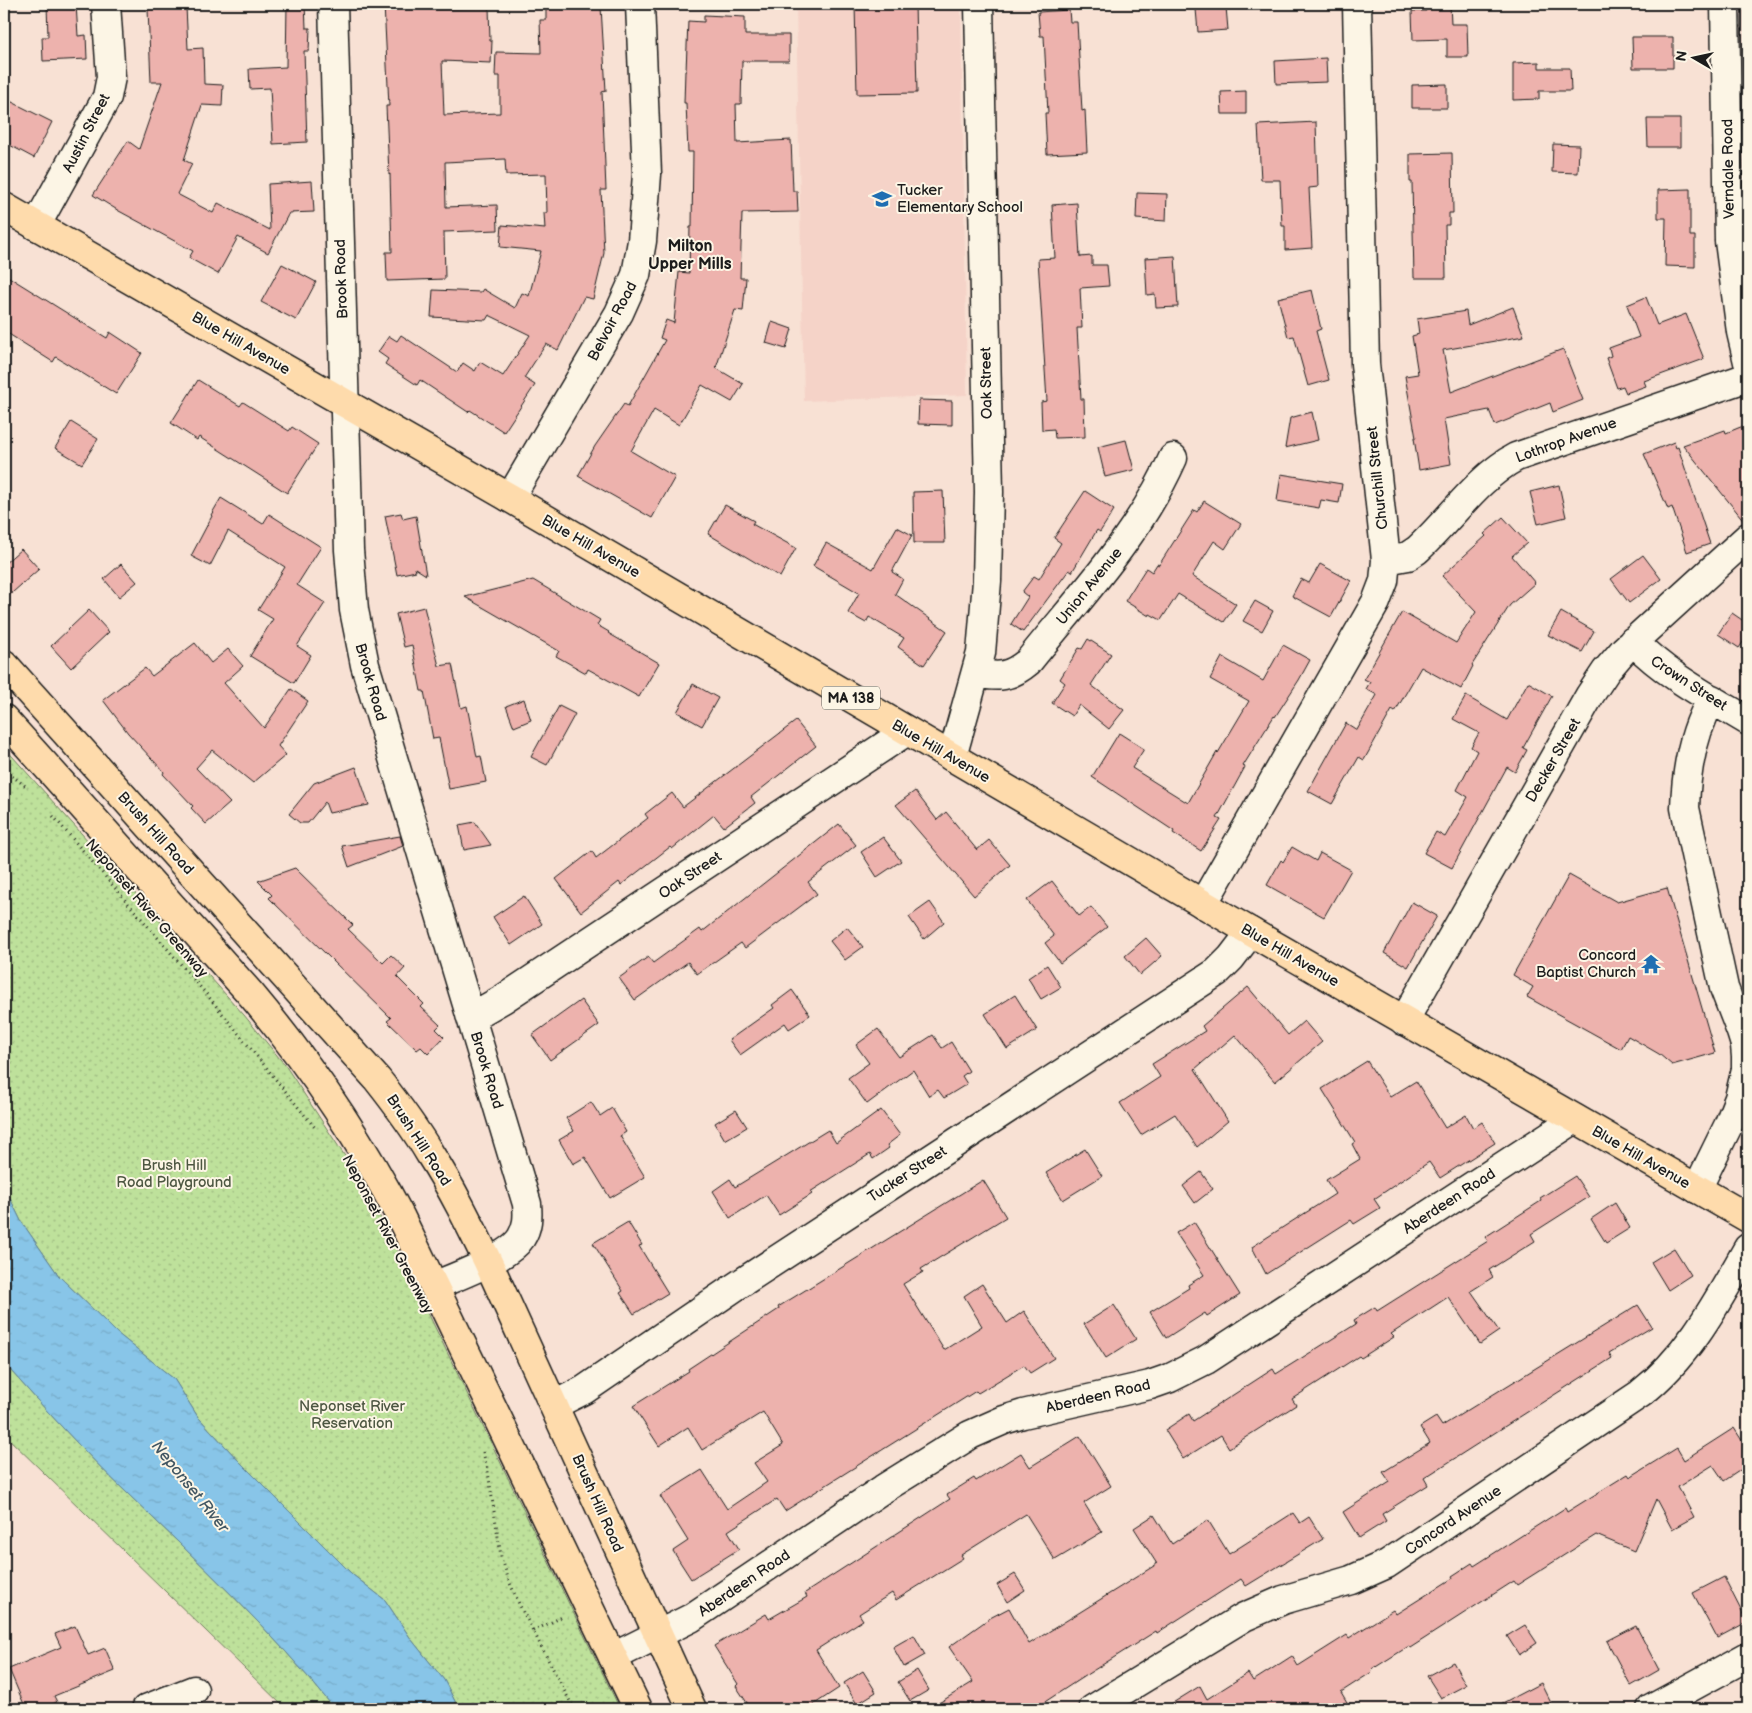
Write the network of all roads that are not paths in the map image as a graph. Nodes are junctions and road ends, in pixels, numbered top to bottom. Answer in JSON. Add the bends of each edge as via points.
{"nodes":[{"id":1,"x":106,"y":4,"type":"edge"},
{"id":2,"x":333,"y":4,"type":"edge"},
{"id":3,"x":640,"y":4,"type":"edge"},
{"id":4,"x":978,"y":4,"type":"edge"},
{"id":5,"x":1357,"y":4,"type":"edge"},
{"id":6,"x":1725,"y":4,"type":"edge"},
{"id":7,"x":4,"y":207,"type":"edge"},
{"id":8,"x":36,"y":226,"type":"junction"},
{"id":9,"x":1748,"y":362,"type":"edge"},
{"id":10,"x":1748,"y":377,"type":"edge"},
{"id":11,"x":345,"y":403,"type":"junction"},
{"id":12,"x":1173,"y":458,"type":"dead end"},
{"id":13,"x":510,"y":498,"type":"junction"},
{"id":14,"x":1748,"y":537,"type":"edge"},
{"id":15,"x":1386,"y":560,"type":"junction"},
{"id":16,"x":1633,"y":641,"type":"junction"},
{"id":17,"x":4,"y":664,"type":"edge"},
{"id":18,"x":977,"y":673,"type":"junction"},
{"id":19,"x":1712,"y":699,"type":"junction"},
{"id":20,"x":4,"y":718,"type":"edge"},
{"id":21,"x":1748,"y":721,"type":"edge"},
{"id":22,"x":907,"y":731,"type":"junction"},
{"id":23,"x":952,"y":757,"type":"junction"},
{"id":24,"x":1203,"y":904,"type":"junction"},
{"id":25,"x":1251,"y":932,"type":"junction"},
{"id":26,"x":470,"y":1015,"type":"junction"},
{"id":27,"x":1404,"y":1021,"type":"junction"},
{"id":28,"x":1741,"y":1116,"type":"edge"},
{"id":29,"x":1575,"y":1119,"type":"junction"},
{"id":30,"x":1698,"y":1189,"type":"junction"},
{"id":31,"x":1748,"y":1218,"type":"edge"},
{"id":32,"x":1748,"y":1248,"type":"edge"},
{"id":33,"x":488,"y":1262,"type":"junction"},
{"id":34,"x":434,"y":1286,"type":"junction"},
{"id":35,"x":554,"y":1405,"type":"junction"},
{"id":36,"x":658,"y":1636,"type":"junction"},
{"id":37,"x":1748,"y":1656,"type":"edge"},
{"id":38,"x":613,"y":1657,"type":"junction"},
{"id":39,"x":194,"y":1690,"type":"dead end"},
{"id":40,"x":146,"y":1709,"type":"edge"},
{"id":41,"x":638,"y":1709,"type":"edge"},
{"id":42,"x":692,"y":1709,"type":"edge"},
{"id":43,"x":1092,"y":1709,"type":"edge"},
{"id":44,"x":1651,"y":1709,"type":"edge"}],
"edges":[{"from":1,"to":8,"type":"street","name":"Austin Street","via":[[111,72],[107,97]]},
{"from":2,"to":11,"type":"street","name":"Brook Road"},
{"from":3,"to":13,"type":"street","name":"Belvoir Road","via":[[647,174],[636,275],[619,313]]},
{"from":4,"to":18,"type":"street","name":"Oak Street","via":[[989,492],[986,606]]},
{"from":5,"to":15,"type":"street","name":"Churchill Street","via":[[1365,364]]},
{"from":6,"to":9,"type":"street","name":"Verndale Road","via":[[1729,241]]},
{"from":7,"to":8,"type":"main road","name":"Blue Hill Avenue","number":"MA 138"},
{"from":8,"to":11,"type":"main road","name":"Blue Hill Avenue","number":"MA 138"},
{"from":10,"to":15,"type":"street","name":"Lothrop Avenue","via":[[1506,462],[1417,550],[1408,556]]},
{"from":11,"to":13,"type":"main road","name":"Blue Hill Avenue","number":"MA 138"},
{"from":11,"to":26,"type":"street","name":"Brook Road","via":[[351,580],[359,640]]},
{"from":12,"to":18,"type":"street","name":"Union Avenue","via":[[1132,532],[1028,662],[1008,674]]},
{"from":13,"to":22,"type":"main road","name":"Blue Hill Avenue","number":"MA 138"},
{"from":14,"to":16,"type":"street","name":"Decker Street"},
{"from":15,"to":24,"type":"street","name":"Churchill Street","via":[[1384,581],[1376,602]]},
{"from":16,"to":19,"type":"street","name":"Crown Street","via":[[1670,674]]},
{"from":16,"to":27,"type":"street","name":"Decker Street","via":[[1606,670],[1590,695]]},
{"from":17,"to":33,"type":"main road","name":"Brush Hill Road","via":[[377,1078],[430,1154]]},
{"from":18,"to":23,"type":"street","name":"Oak Street"},
{"from":19,"to":21,"type":"street","name":"Crown Street"},
{"from":19,"to":28,"type":"street","via":[[1697,732],[1685,808],[1724,988],[1745,1045],[1746,1069],[1739,1098]]},
{"from":20,"to":34,"type":"main road","via":[[249,992],[295,1048],[380,1177]]},
{"from":22,"to":23,"type":"main road","name":"Blue Hill Avenue","number":"MA 138"},
{"from":22,"to":26,"type":"street","name":"Oak Street","via":[[503,999]]},
{"from":23,"to":24,"type":"main road","name":"Blue Hill Avenue","number":"MA 138"},
{"from":24,"to":25,"type":"main road","name":"Blue Hill Avenue","number":"MA 138"},
{"from":25,"to":27,"type":"main road","name":"Blue Hill Avenue","number":"MA 138"},
{"from":25,"to":35,"type":"street","name":"Tucker Street","via":[[1217,972],[728,1291],[584,1390]]},
{"from":26,"to":33,"type":"street","name":"Brook Road","via":[[524,1193],[528,1217],[522,1238]]},
{"from":27,"to":29,"type":"main road","name":"Blue Hill Avenue","number":"MA 138"},
{"from":28,"to":30,"type":"street"},
{"from":29,"to":30,"type":"main road","name":"Blue Hill Avenue","number":"MA 138"},
{"from":29,"to":36,"type":"street","name":"Aberdeen Road","via":[[1206,1360],[1150,1385],[1023,1414],[970,1436],[883,1489],[691,1618]]},
{"from":30,"to":31,"type":"main road","name":"Blue Hill Avenue","number":"MA 138"},
{"from":32,"to":43,"type":"street","name":"Concord Avenue","via":[[1688,1346],[1670,1368],[1640,1394],[1387,1564],[1351,1580],[1262,1608]]},
{"from":33,"to":34,"type":"street","name":"Brook Road"},
{"from":33,"to":35,"type":"main road","name":"Brush Hill Road"},
{"from":34,"to":38,"type":"main road"},
{"from":35,"to":36,"type":"main road","name":"Brush Hill Road"},
{"from":36,"to":38,"type":"street","name":"Aberdeen Road"},
{"from":36,"to":42,"type":"main road","name":"Brush Hill Road"},
{"from":37,"to":44,"type":"street"},
{"from":38,"to":41,"type":"main road"},
{"from":39,"to":40,"type":"street"}]}
